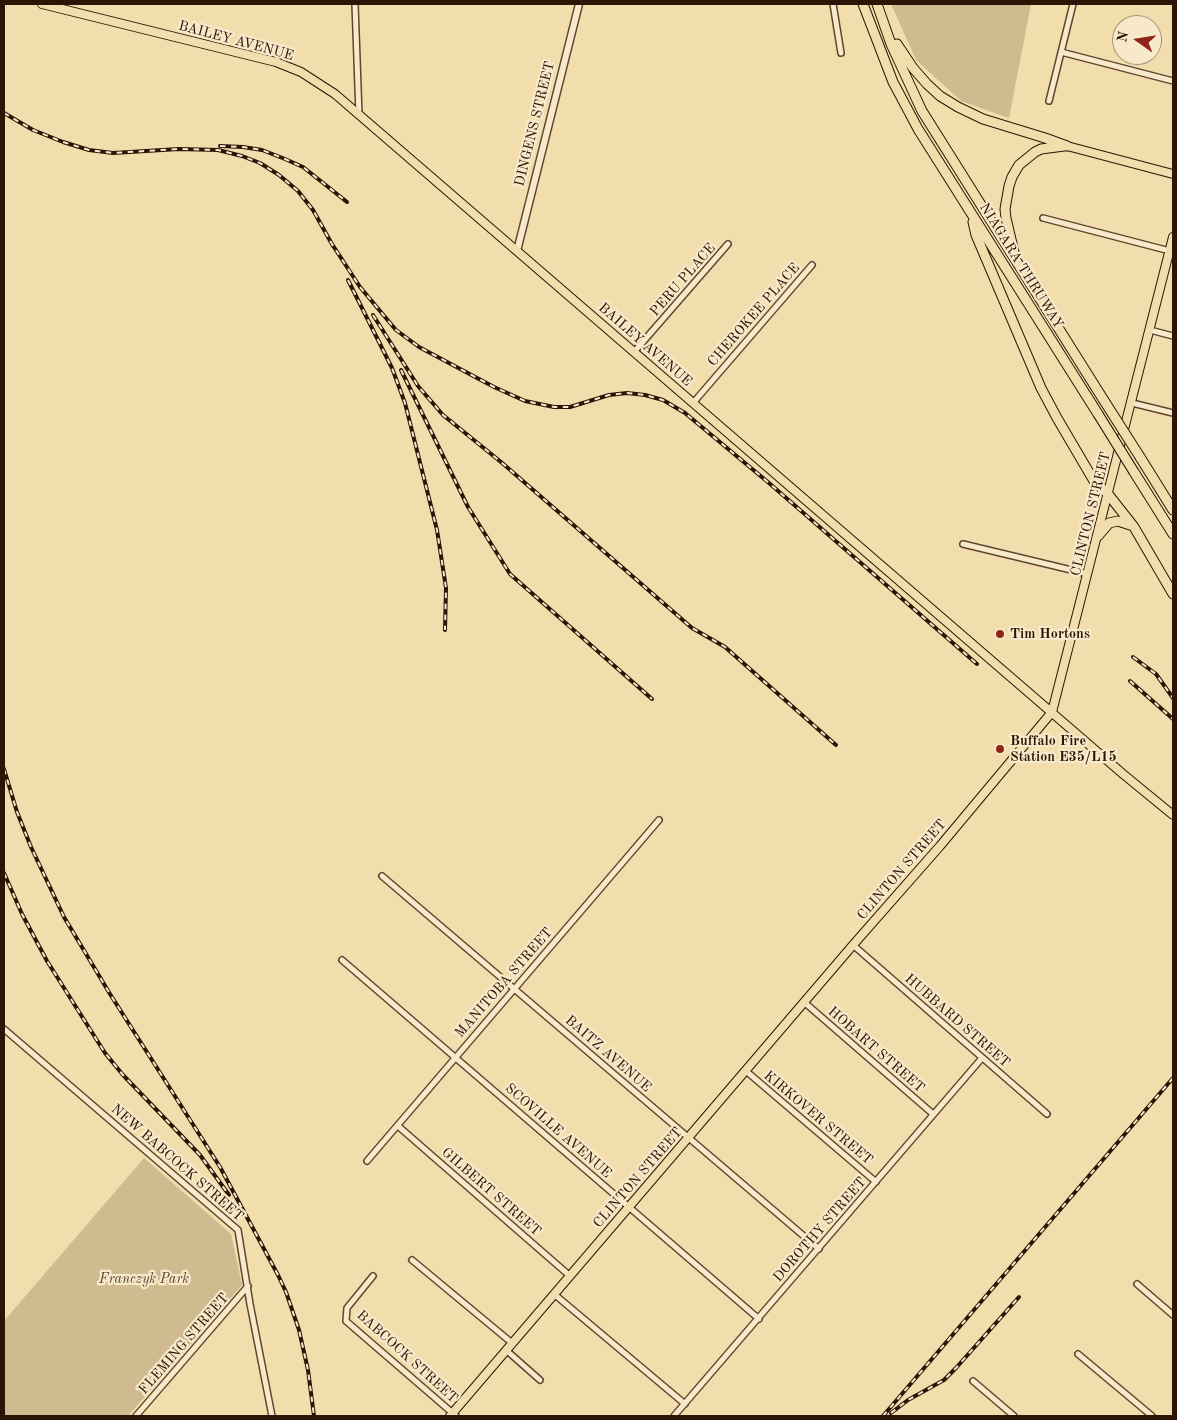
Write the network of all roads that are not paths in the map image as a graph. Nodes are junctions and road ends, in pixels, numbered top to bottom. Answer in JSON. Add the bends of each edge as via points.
{"nodes":[{"id":1,"x":42,"y":4,"type":"edge"},
{"id":2,"x":355,"y":4,"type":"edge"},
{"id":3,"x":579,"y":4,"type":"edge"},
{"id":4,"x":833,"y":4,"type":"edge"},
{"id":5,"x":863,"y":4,"type":"edge"},
{"id":6,"x":877,"y":4,"type":"edge"},
{"id":7,"x":1073,"y":4,"type":"edge"},
{"id":8,"x":881,"y":17,"type":"junction"},
{"id":9,"x":1061,"y":52,"type":"junction"},
{"id":10,"x":841,"y":53,"type":"dead end"},
{"id":11,"x":1173,"y":80,"type":"edge"},
{"id":12,"x":1049,"y":101,"type":"dead end"},
{"id":13,"x":359,"y":115,"type":"junction"},
{"id":14,"x":1067,"y":146,"type":"junction"},
{"id":15,"x":1173,"y":174,"type":"edge"},
{"id":16,"x":971,"y":214,"type":"junction"},
{"id":17,"x":1043,"y":218,"type":"dead end"},
{"id":18,"x":1173,"y":237,"type":"edge"},
{"id":19,"x":728,"y":244,"type":"dead end"},
{"id":20,"x":517,"y":250,"type":"junction"},
{"id":21,"x":1170,"y":251,"type":"junction"},
{"id":22,"x":1016,"y":260,"type":"junction"},
{"id":23,"x":812,"y":265,"type":"dead end"},
{"id":24,"x":1150,"y":330,"type":"junction"},
{"id":25,"x":1173,"y":336,"type":"edge"},
{"id":26,"x":634,"y":352,"type":"junction"},
{"id":27,"x":693,"y":403,"type":"junction"},
{"id":28,"x":1132,"y":403,"type":"junction"},
{"id":29,"x":1173,"y":413,"type":"edge"},
{"id":30,"x":1108,"y":494,"type":"junction"},
{"id":31,"x":1173,"y":510,"type":"edge"},
{"id":32,"x":1134,"y":527,"type":"junction"},
{"id":33,"x":1173,"y":534,"type":"edge"},
{"id":34,"x":1098,"y":536,"type":"junction"},
{"id":35,"x":963,"y":544,"type":"dead end"},
{"id":36,"x":1088,"y":575,"type":"junction"},
{"id":37,"x":1173,"y":594,"type":"edge"},
{"id":38,"x":1052,"y":712,"type":"junction"},
{"id":39,"x":1173,"y":815,"type":"edge"},
{"id":40,"x":659,"y":820,"type":"dead end"},
{"id":41,"x":382,"y":876,"type":"dead end"},
{"id":42,"x":853,"y":945,"type":"junction"},
{"id":43,"x":342,"y":960,"type":"dead end"},
{"id":44,"x":514,"y":988,"type":"junction"},
{"id":45,"x":804,"y":1002,"type":"junction"},
{"id":46,"x":4,"y":1029,"type":"edge"},
{"id":47,"x":455,"y":1058,"type":"junction"},
{"id":48,"x":982,"y":1058,"type":"junction"},
{"id":49,"x":746,"y":1071,"type":"junction"},
{"id":50,"x":934,"y":1114,"type":"junction"},
{"id":51,"x":1047,"y":1114,"type":"dead end"},
{"id":52,"x":398,"y":1126,"type":"junction"},
{"id":53,"x":688,"y":1138,"type":"junction"},
{"id":54,"x":367,"y":1161,"type":"dead end"},
{"id":55,"x":876,"y":1182,"type":"junction"},
{"id":56,"x":629,"y":1207,"type":"junction"},
{"id":57,"x":819,"y":1249,"type":"junction"},
{"id":58,"x":412,"y":1260,"type":"dead end"},
{"id":59,"x":373,"y":1276,"type":"dead end"},
{"id":60,"x":570,"y":1276,"type":"junction"},
{"id":61,"x":1138,"y":1284,"type":"dead end"},
{"id":62,"x":248,"y":1286,"type":"junction"},
{"id":63,"x":554,"y":1294,"type":"junction"},
{"id":64,"x":1173,"y":1315,"type":"edge"},
{"id":65,"x":759,"y":1319,"type":"junction"},
{"id":66,"x":512,"y":1343,"type":"junction"},
{"id":67,"x":506,"y":1350,"type":"junction"},
{"id":68,"x":1078,"y":1354,"type":"dead end"},
{"id":69,"x":540,"y":1380,"type":"dead end"},
{"id":70,"x":973,"y":1381,"type":"dead end"},
{"id":71,"x":685,"y":1404,"type":"junction"},
{"id":72,"x":453,"y":1415,"type":"edge"},
{"id":73,"x":136,"y":1416,"type":"edge"},
{"id":74,"x":272,"y":1416,"type":"edge"},
{"id":75,"x":674,"y":1416,"type":"edge"},
{"id":76,"x":1014,"y":1416,"type":"edge"},
{"id":77,"x":1152,"y":1416,"type":"edge"}],
"edges":[{"from":1,"to":13,"type":"main road","name":"BAILEY AVENUE","via":[[276,62],[308,76]]},
{"from":2,"to":13,"type":"street"},
{"from":3,"to":20,"type":"street","name":"DINGENS STREET"},
{"from":4,"to":10,"type":"street"},
{"from":5,"to":16,"type":"highway","name":"NIAGARA THRUWAY","via":[[893,82]]},
{"from":6,"to":8,"type":"highway","name":"NIAGARA THRUWAY"},
{"from":7,"to":9,"type":"street"},
{"from":8,"to":14,"type":"highway","via":[[913,68],[940,96],[983,119]]},
{"from":8,"to":22,"type":"highway","name":"NIAGARA THRUWAY","via":[[922,111]]},
{"from":9,"to":11,"type":"street"},
{"from":9,"to":12,"type":"street"},
{"from":13,"to":20,"type":"main road","name":"BAILEY AVENUE"},
{"from":14,"to":15,"type":"main road"},
{"from":14,"to":22,"type":"highway","via":[[1034,152],[1019,165],[1012,177],[1005,208]]},
{"from":16,"to":30,"type":"highway","via":[[976,235],[1041,388],[1077,455],[1094,481]]},
{"from":16,"to":33,"type":"highway","name":"NIAGARA THRUWAY","bridge":true},
{"from":17,"to":21,"type":"street"},
{"from":18,"to":21,"type":"main road","name":"CLINTON STREET"},
{"from":19,"to":26,"type":"street","name":"PERU PLACE"},
{"from":20,"to":26,"type":"main road","name":"BAILEY AVENUE"},
{"from":21,"to":24,"type":"main road","name":"CLINTON STREET"},
{"from":22,"to":31,"type":"highway","name":"NIAGARA THRUWAY","bridge":true},
{"from":23,"to":27,"type":"street","name":"CHEROKEE PLACE"},
{"from":24,"to":25,"type":"street"},
{"from":24,"to":28,"type":"main road","name":"CLINTON STREET"},
{"from":26,"to":27,"type":"main road","name":"BAILEY AVENUE"},
{"from":27,"to":38,"type":"main road","name":"BAILEY AVENUE"},
{"from":28,"to":29,"type":"street"},
{"from":28,"to":30,"type":"main road","name":"CLINTON STREET"},
{"from":30,"to":32,"type":"highway"},
{"from":30,"to":34,"type":"main road","name":"CLINTON STREET"},
{"from":32,"to":34,"type":"highway","via":[[1118,521],[1109,523]]},
{"from":32,"to":37,"type":"highway"},
{"from":34,"to":36,"type":"main road","name":"CLINTON STREET"},
{"from":35,"to":36,"type":"street"},
{"from":36,"to":38,"type":"main road","name":"CLINTON STREET"},
{"from":38,"to":39,"type":"main road","name":"BAILEY AVENUE"},
{"from":38,"to":42,"type":"main road","name":"CLINTON STREET"},
{"from":40,"to":44,"type":"street","name":"MANITOBA STREET"},
{"from":41,"to":44,"type":"street","name":"BAITZ AVENUE"},
{"from":42,"to":45,"type":"main road","name":"CLINTON STREET"},
{"from":42,"to":48,"type":"street","name":"HUBBARD STREET"},
{"from":43,"to":47,"type":"street","name":"SCOVILLE AVENUE"},
{"from":44,"to":47,"type":"street","name":"MANITOBA STREET"},
{"from":44,"to":53,"type":"street","name":"BAITZ AVENUE"},
{"from":45,"to":49,"type":"main road","name":"CLINTON STREET"},
{"from":45,"to":50,"type":"street","name":"HOBART STREET"},
{"from":46,"to":62,"type":"street","name":"NEW BABCOCK STREET","via":[[238,1230]]},
{"from":47,"to":52,"type":"street","name":"MANITOBA STREET"},
{"from":47,"to":56,"type":"street","name":"SCOVILLE AVENUE"},
{"from":48,"to":50,"type":"street","name":"DOROTHY STREET"},
{"from":48,"to":51,"type":"street","name":"HUBBARD STREET"},
{"from":49,"to":53,"type":"main road","name":"CLINTON STREET"},
{"from":49,"to":55,"type":"street","name":"KIRKOVER STREET"},
{"from":50,"to":55,"type":"street","name":"DOROTHY STREET"},
{"from":52,"to":54,"type":"street","name":"MANITOBA STREET"},
{"from":52,"to":60,"type":"street","name":"GILBERT STREET"},
{"from":53,"to":56,"type":"main road","name":"CLINTON STREET"},
{"from":53,"to":57,"type":"street","name":"BAITZ AVENUE"},
{"from":55,"to":57,"type":"street","name":"DOROTHY STREET"},
{"from":56,"to":60,"type":"main road","name":"CLINTON STREET"},
{"from":56,"to":65,"type":"street","name":"SCOVILLE AVENUE"},
{"from":57,"to":65,"type":"street","name":"DOROTHY STREET"},
{"from":58,"to":66,"type":"street"},
{"from":59,"to":72,"type":"street","name":"BABCOCK STREET","via":[[347,1308],[346,1322]]},
{"from":60,"to":63,"type":"main road","name":"CLINTON STREET"},
{"from":61,"to":64,"type":"street"},
{"from":62,"to":73,"type":"street","name":"FLEMING STREET"},
{"from":62,"to":74,"type":"street","name":"NEW BABCOCK STREET"},
{"from":63,"to":66,"type":"main road","name":"CLINTON STREET"},
{"from":63,"to":71,"type":"street"},
{"from":65,"to":71,"type":"street","name":"DOROTHY STREET"},
{"from":66,"to":67,"type":"main road","name":"CLINTON STREET"},
{"from":67,"to":69,"type":"street"},
{"from":67,"to":72,"type":"main road","name":"CLINTON STREET"},
{"from":68,"to":77,"type":"street"},
{"from":70,"to":76,"type":"street"},
{"from":71,"to":75,"type":"street","name":"DOROTHY STREET"}]}
